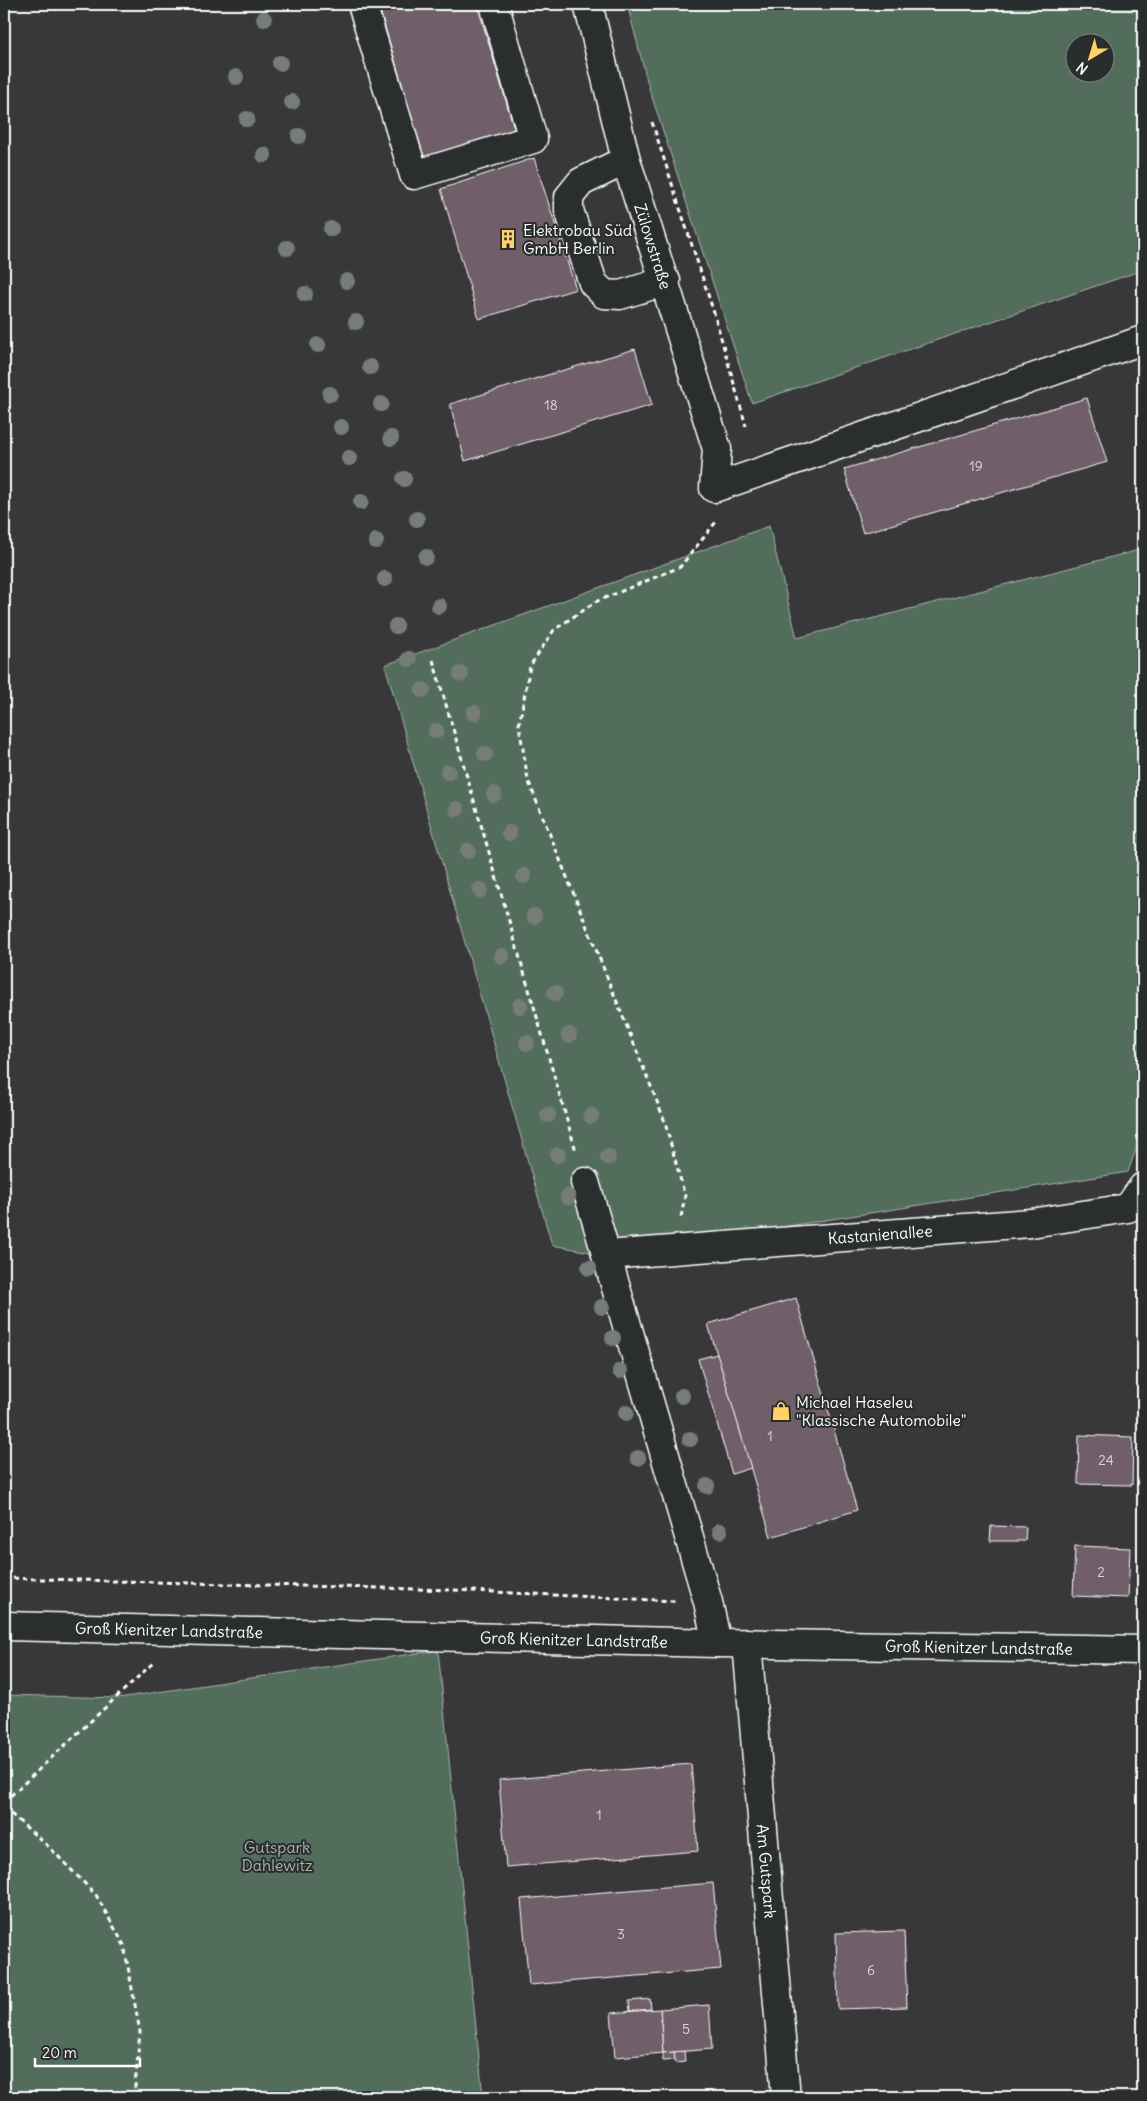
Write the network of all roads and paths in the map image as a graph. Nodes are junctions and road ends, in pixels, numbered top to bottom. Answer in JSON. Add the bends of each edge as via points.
{"nodes":[{"id":1,"x":362,"y":4,"type":"edge"},
{"id":2,"x":494,"y":4,"type":"edge"},
{"id":3,"x":588,"y":4,"type":"edge"},
{"id":4,"x":649,"y":113,"type":"dead end"},
{"id":5,"x":626,"y":160,"type":"junction"},
{"id":6,"x":666,"y":281,"type":"junction"},
{"id":7,"x":1143,"y":340,"type":"edge"},
{"id":8,"x":760,"y":472,"type":"junction"},
{"id":9,"x":714,"y":488,"type":"junction"},
{"id":10,"x":433,"y":660,"type":"dead end"},
{"id":11,"x":585,"y":1182,"type":"joint"},
{"id":12,"x":1143,"y":1187,"type":"edge"},
{"id":13,"x":674,"y":1250,"type":"junction"},
{"id":14,"x":606,"y":1255,"type":"junction"},
{"id":15,"x":4,"y":1578,"type":"edge"},
{"id":16,"x":708,"y":1602,"type":"junction"},
{"id":17,"x":4,"y":1626,"type":"edge"},
{"id":18,"x":187,"y":1629,"type":"junction"},
{"id":19,"x":717,"y":1643,"type":"junction"},
{"id":20,"x":747,"y":1643,"type":"junction"},
{"id":21,"x":1143,"y":1650,"type":"edge"},
{"id":22,"x":4,"y":1802,"type":"edge"},
{"id":23,"x":4,"y":1808,"type":"edge"},
{"id":24,"x":134,"y":2097,"type":"edge"},
{"id":25,"x":786,"y":2097,"type":"edge"}],
"edges":[{"from":1,"to":2,"type":"street","via":[[414,176],[533,139]]},
{"from":3,"to":5,"type":"street","name":"Zülowstraße"},
{"from":4,"to":8,"type":"path","via":[[714,313]]},
{"from":5,"to":6,"type":"street","name":"Zülowstraße"},
{"from":5,"to":6,"type":"street","via":[[581,182],[569,197],[569,210],[593,284],[604,294],[620,295]]},
{"from":6,"to":9,"type":"street","name":"Zülowstraße","via":[[717,449]]},
{"from":7,"to":8,"type":"street"},
{"from":8,"to":9,"type":"street"},
{"from":9,"to":13,"type":"path","via":[[716,522],[680,567],[595,602],[554,630],[530,666],[519,725],[528,780],[664,1119],[686,1196]]},
{"from":10,"to":11,"type":"path"},
{"from":11,"to":14,"type":"street"},
{"from":12,"to":13,"type":"street","name":"Kastanienallee","via":[[1128,1208],[1031,1223]]},
{"from":13,"to":14,"type":"street","name":"Kastanienallee"},
{"from":14,"to":16,"type":"street"},
{"from":15,"to":16,"type":"path","via":[[453,1590]]},
{"from":16,"to":19,"type":"street"},
{"from":17,"to":18,"type":"street","name":"Groß Kienitzer Landstraße"},
{"from":18,"to":19,"type":"street","name":"Groß Kienitzer Landstraße"},
{"from":18,"to":22,"type":"path","via":[[118,1698]]},
{"from":19,"to":20,"type":"street","name":"Groß Kienitzer Landstraße"},
{"from":20,"to":21,"type":"street","name":"Groß Kienitzer Landstraße"},
{"from":20,"to":25,"type":"street","name":"Am Gutspark"},
{"from":23,"to":24,"type":"path","via":[[49,1847],[96,1895],[124,1945],[140,2032]]}]}
